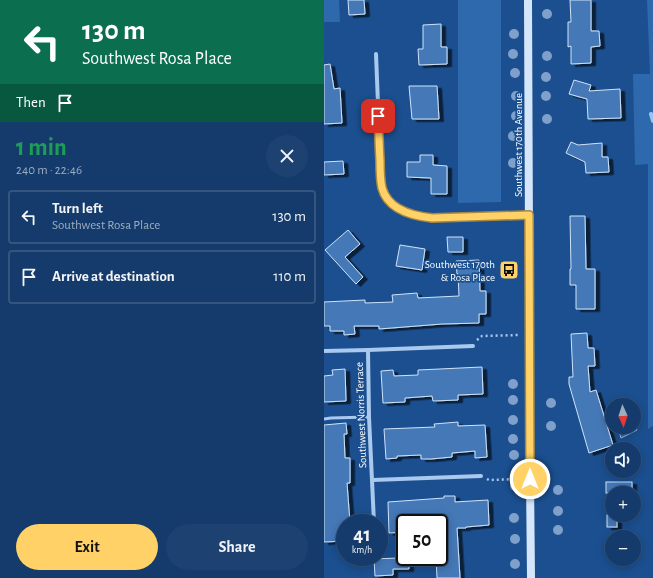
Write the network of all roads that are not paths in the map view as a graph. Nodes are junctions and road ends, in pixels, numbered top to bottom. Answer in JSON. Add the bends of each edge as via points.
{"nodes":[{"id":1,"x":528,"y":0,"type":"edge"},
{"id":2,"x":376,"y":54,"type":"dead end"},
{"id":3,"x":529,"y":215,"type":"junction"},
{"id":4,"x":473,"y":346,"type":"road end"},
{"id":5,"x":368,"y":350,"type":"junction"},
{"id":6,"x":324,"y":351,"type":"edge"},
{"id":7,"x":369,"y":417,"type":"junction"},
{"id":8,"x":324,"y":419,"type":"edge"},
{"id":9,"x":481,"y":476,"type":"road end"},
{"id":10,"x":373,"y":480,"type":"junction"},
{"id":11,"x":374,"y":514,"type":"edge"},
{"id":12,"x":531,"y":578,"type":"edge"}],
"edges":[{"from":1,"to":3,"type":"main road","name":"Southwest 170th Avenue"},
{"from":2,"to":3,"type":"street","via":[[381,179],[387,198],[396,208],[408,214],[432,218]]},
{"from":3,"to":12,"type":"main road","name":"Southwest 170th Avenue"},
{"from":4,"to":5,"type":"street"},
{"from":5,"to":6,"type":"street","name":"Southwest Norris Terrace"},
{"from":5,"to":7,"type":"street","name":"Southwest Norris Terrace"},
{"from":7,"to":8,"type":"lane"},
{"from":7,"to":10,"type":"street","name":"Southwest Norris Terrace"},
{"from":9,"to":10,"type":"street"},
{"from":10,"to":11,"type":"street","name":"Southwest Norris Terrace"}]}
